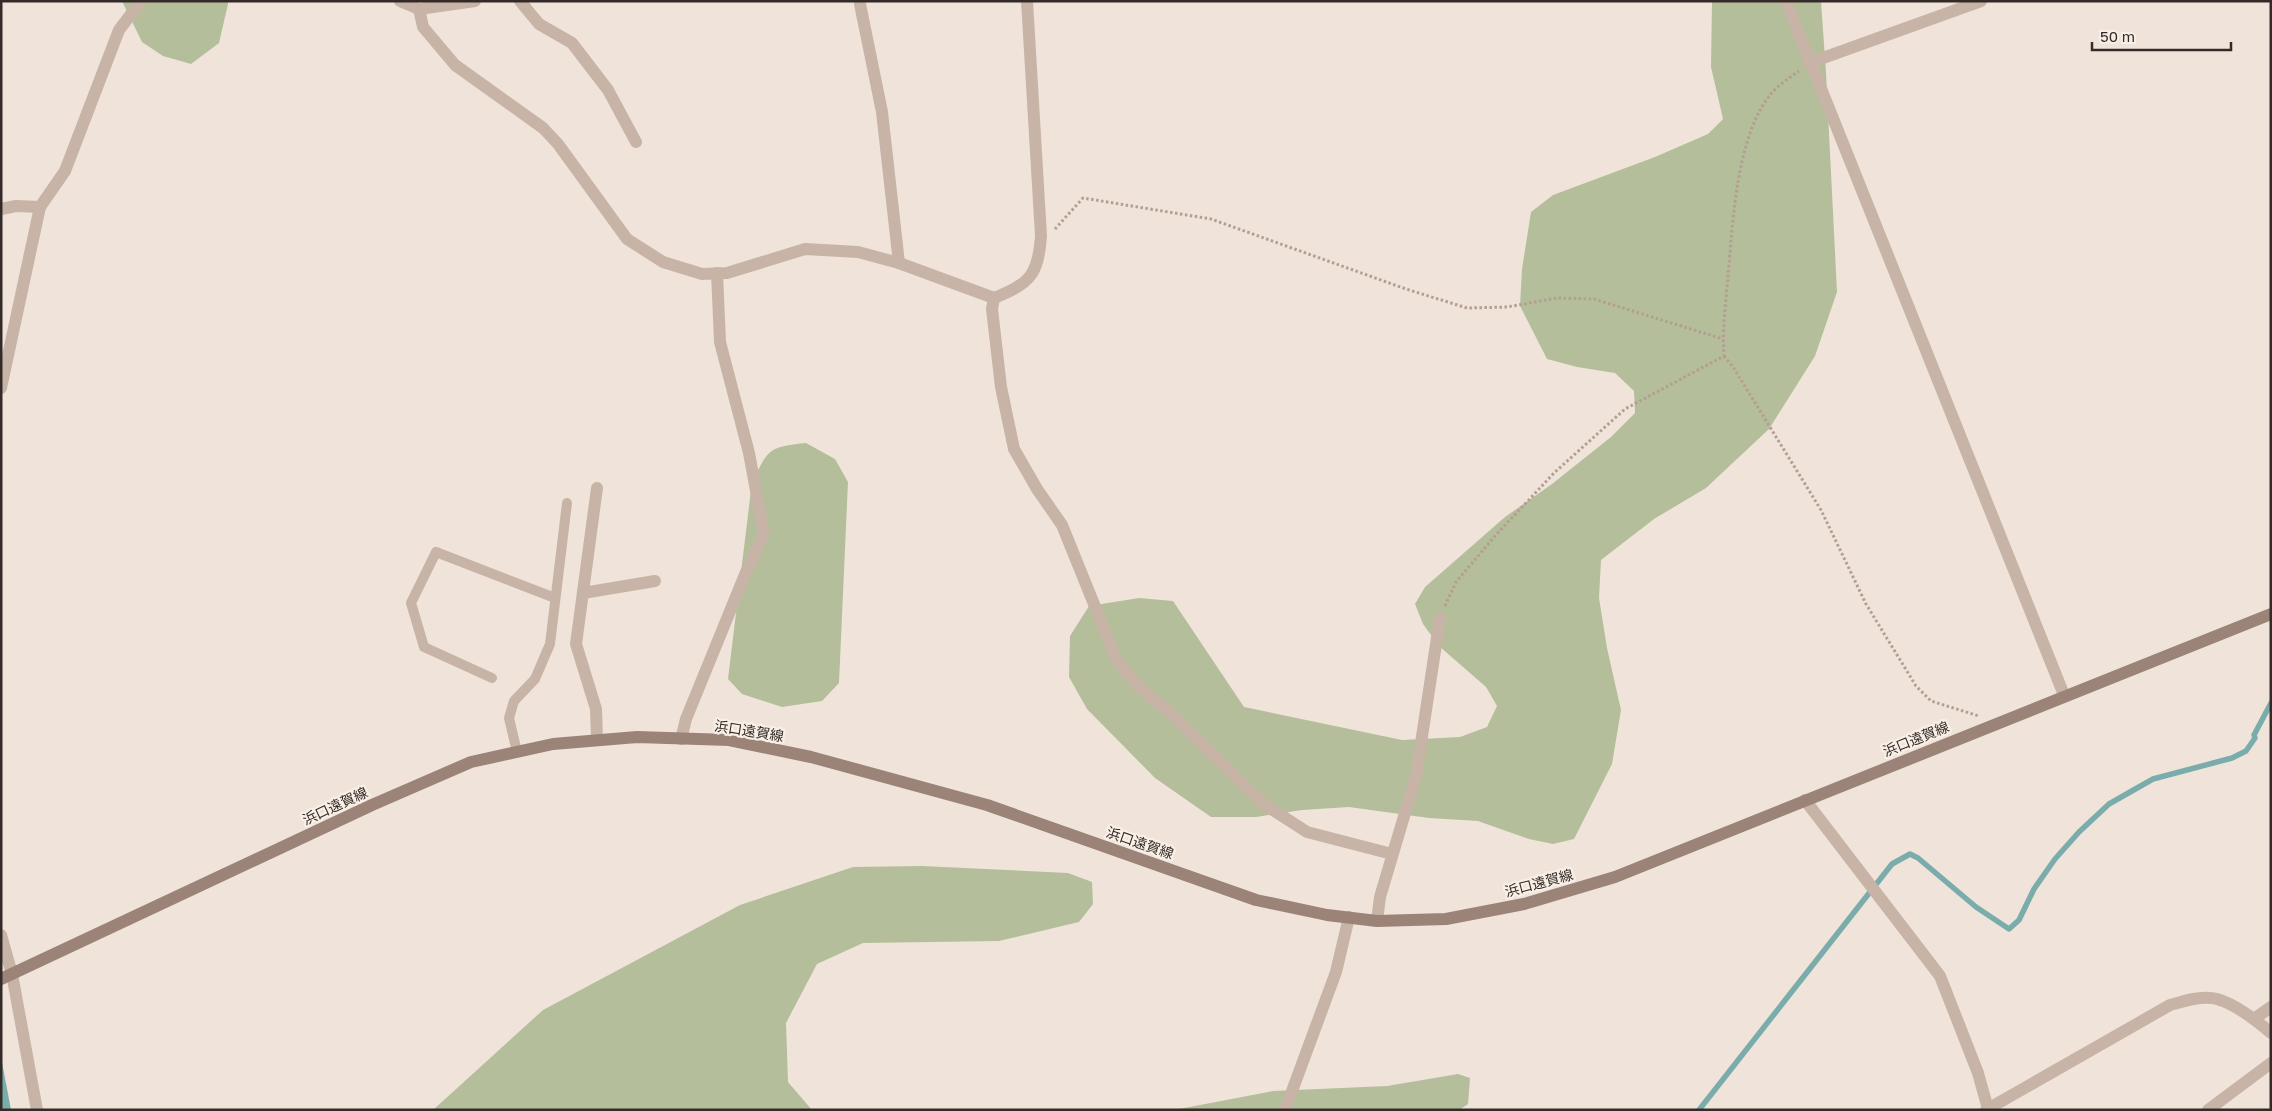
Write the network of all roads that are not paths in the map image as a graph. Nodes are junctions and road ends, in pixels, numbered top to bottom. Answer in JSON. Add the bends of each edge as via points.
{"nodes":[{"id":1,"x":141,"y":1,"type":"edge"},
{"id":2,"x":400,"y":1,"type":"edge"},
{"id":3,"x":475,"y":1,"type":"edge"},
{"id":4,"x":520,"y":1,"type":"edge"},
{"id":5,"x":1027,"y":1,"type":"edge"},
{"id":6,"x":1786,"y":1,"type":"edge"},
{"id":7,"x":1981,"y":1,"type":"edge"},
{"id":8,"x":860,"y":4,"type":"dead end"},
{"id":9,"x":419,"y":9,"type":"junction"},
{"id":10,"x":1809,"y":63,"type":"junction"},
{"id":11,"x":636,"y":142,"type":"dead end"},
{"id":12,"x":40,"y":207,"type":"junction"},
{"id":13,"x":1,"y":209,"type":"edge"},
{"id":14,"x":899,"y":263,"type":"junction"},
{"id":15,"x":717,"y":273,"type":"junction"},
{"id":16,"x":994,"y":298,"type":"junction"},
{"id":17,"x":1,"y":388,"type":"edge"},
{"id":18,"x":597,"y":488,"type":"dead end"},
{"id":19,"x":567,"y":503,"type":"dead end"},
{"id":20,"x":655,"y":581,"type":"dead end"},
{"id":21,"x":583,"y":593,"type":"junction"},
{"id":22,"x":556,"y":598,"type":"junction"},
{"id":23,"x":2271,"y":614,"type":"edge"},
{"id":24,"x":1440,"y":618,"type":"road end"},
{"id":25,"x":492,"y":678,"type":"dead end"},
{"id":26,"x":2064,"y":695,"type":"junction"},
{"id":27,"x":681,"y":739,"type":"junction"},
{"id":28,"x":597,"y":740,"type":"junction"},
{"id":29,"x":517,"y":752,"type":"junction"},
{"id":30,"x":1805,"y":800,"type":"junction"},
{"id":31,"x":1392,"y":854,"type":"junction"},
{"id":32,"x":1349,"y":917,"type":"junction"},
{"id":33,"x":1377,"y":921,"type":"junction"},
{"id":34,"x":1,"y":935,"type":"edge"},
{"id":35,"x":7,"y":977,"type":"edge"},
{"id":36,"x":2271,"y":1007,"type":"edge"},
{"id":37,"x":2254,"y":1019,"type":"junction"},
{"id":38,"x":2271,"y":1033,"type":"edge"},
{"id":39,"x":2271,"y":1063,"type":"edge"},
{"id":40,"x":1987,"y":1109,"type":"edge"},
{"id":41,"x":37,"y":1110,"type":"edge"},
{"id":42,"x":1285,"y":1110,"type":"edge"},
{"id":43,"x":2208,"y":1110,"type":"edge"}],
"edges":[{"from":1,"to":12,"type":"street","via":[[119,30],[65,171]]},
{"from":2,"to":9,"type":"street"},
{"from":3,"to":9,"type":"street"},
{"from":4,"to":11,"type":"street","via":[[539,24],[572,43],[608,90]]},
{"from":5,"to":16,"type":"street","via":[[1042,236],[1032,276],[1012,291]]},
{"from":6,"to":10,"type":"street"},
{"from":7,"to":10,"type":"street"},
{"from":8,"to":14,"type":"street","via":[[882,112]]},
{"from":9,"to":15,"type":"street","via":[[422,27],[455,65],[543,128],[558,144],[627,239],[663,262],[702,274]]},
{"from":10,"to":26,"type":"street"},
{"from":12,"to":13,"type":"street"},
{"from":12,"to":17,"type":"street"},
{"from":14,"to":15,"type":"street","via":[[858,252],[805,249]]},
{"from":14,"to":16,"type":"street"},
{"from":15,"to":27,"type":"street","via":[[720,342],[749,453],[764,534],[697,691]]},
{"from":16,"to":31,"type":"street","via":[[992,309],[1001,387],[1014,449],[1062,525],[1116,661],[1138,686],[1170,712],[1265,805],[1306,832]]},
{"from":18,"to":21,"type":"street"},
{"from":19,"to":22,"type":"lane"},
{"from":20,"to":21,"type":"street"},
{"from":21,"to":28,"type":"street","via":[[576,644],[596,709]]},
{"from":22,"to":25,"type":"lane","via":[[436,552],[411,603],[424,648]]},
{"from":22,"to":29,"type":"lane","via":[[550,644],[535,680],[514,701],[509,718]]},
{"from":23,"to":26,"type":"main road","name":"浜口遠賀線"},
{"from":24,"to":31,"type":"street","via":[[1416,776]]},
{"from":26,"to":30,"type":"main road","name":"浜口遠賀線"},
{"from":27,"to":28,"type":"main road","name":"浜口遠賀線","via":[[637,737]]},
{"from":27,"to":32,"type":"main road","name":"浜口遠賀線","via":[[729,740],[890,777],[987,805],[1256,900]]},
{"from":28,"to":29,"type":"main road","name":"浜口遠賀線","via":[[553,744]]},
{"from":29,"to":35,"type":"main road","name":"浜口遠賀線","via":[[471,762],[372,805]]},
{"from":30,"to":33,"type":"main road","name":"浜口遠賀線","via":[[1615,877],[1524,904],[1446,919]]},
{"from":30,"to":40,"type":"street","via":[[1940,976],[1978,1073]]},
{"from":31,"to":33,"type":"street"},
{"from":32,"to":33,"type":"main road","name":"浜口遠賀線"},
{"from":32,"to":42,"type":"street","via":[[1336,972]]},
{"from":34,"to":35,"type":"street"},
{"from":35,"to":41,"type":"street"},
{"from":36,"to":37,"type":"street"},
{"from":37,"to":38,"type":"street"},
{"from":37,"to":40,"type":"street","via":[[2217,999],[2196,999],[2170,1005]]},
{"from":39,"to":43,"type":"street"}]}
